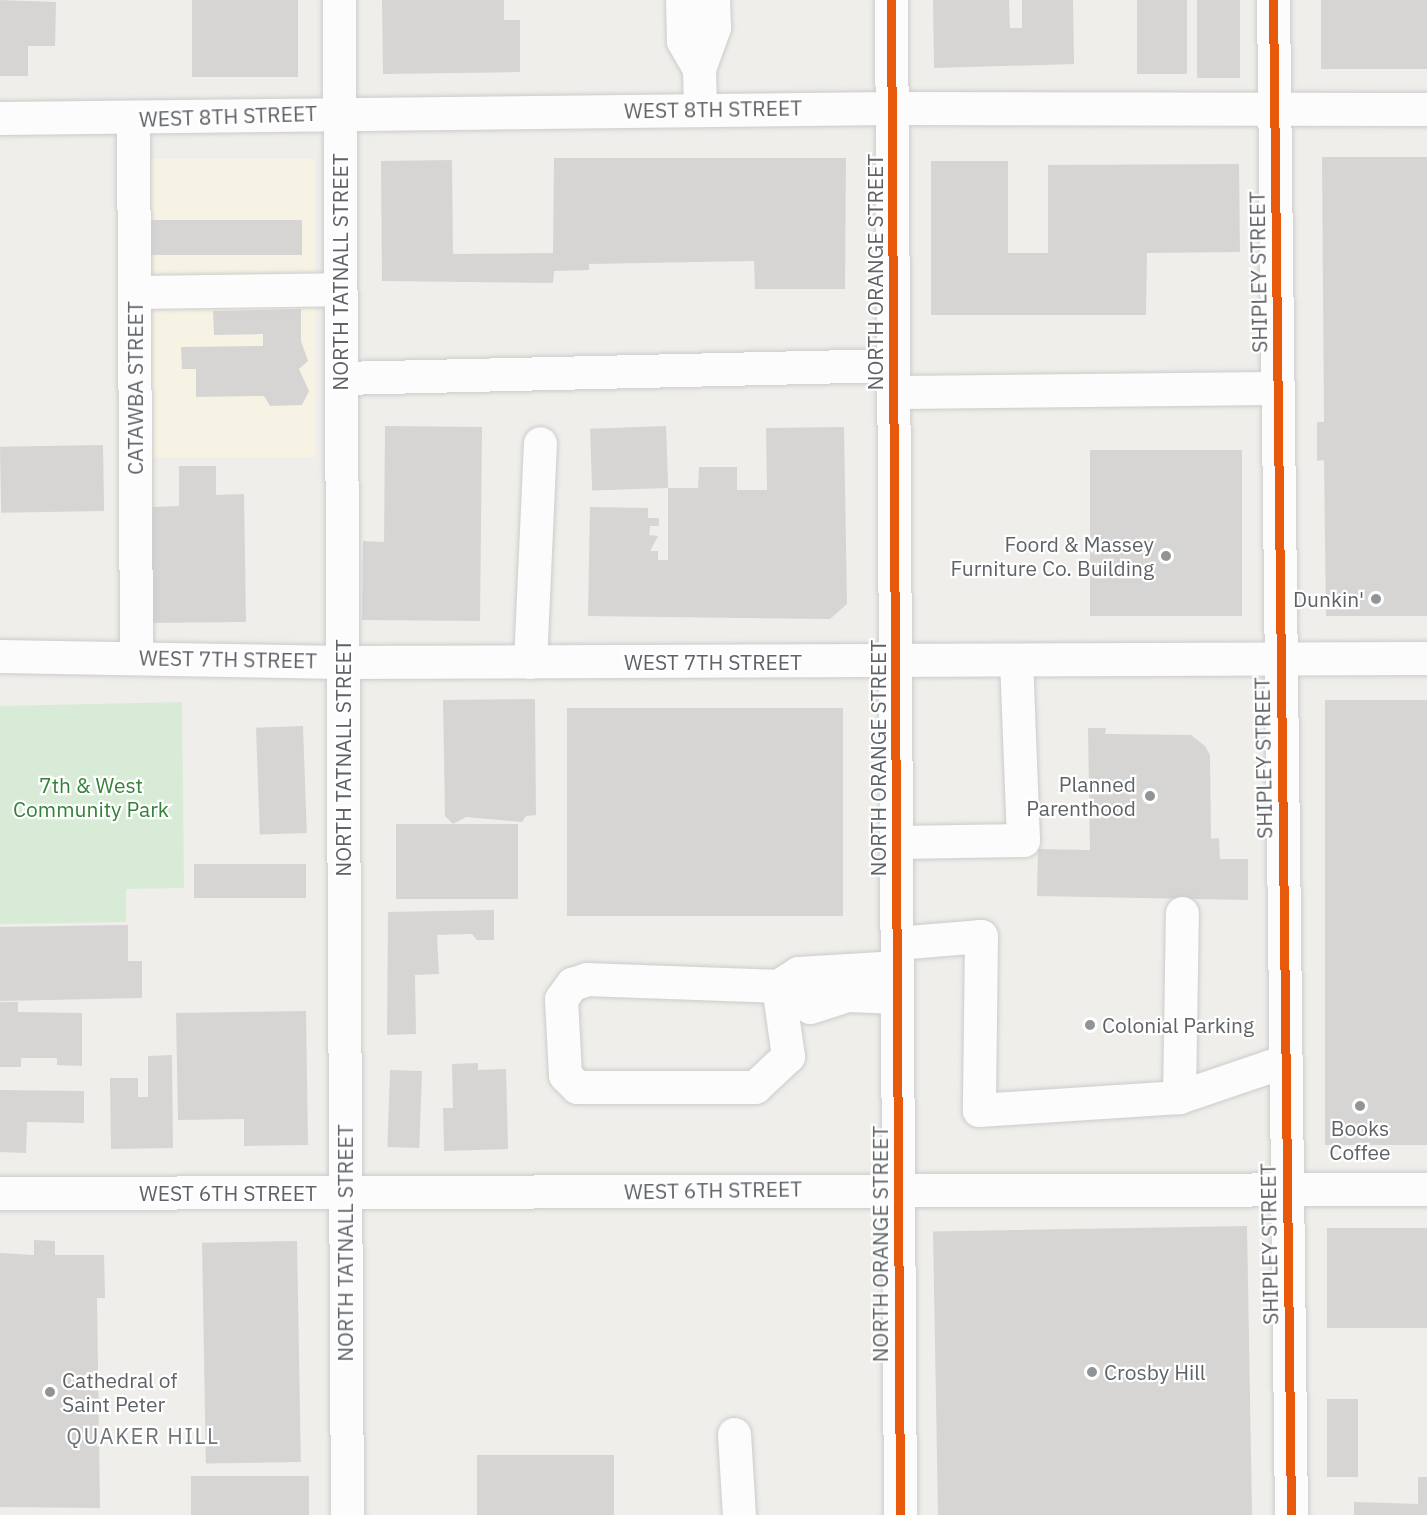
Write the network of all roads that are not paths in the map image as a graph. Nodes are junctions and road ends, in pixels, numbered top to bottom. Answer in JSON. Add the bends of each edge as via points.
{"nodes":[{"id":1,"x":339,"y":0,"type":"edge"},
{"id":2,"x":682,"y":0,"type":"edge"},
{"id":3,"x":713,"y":0,"type":"edge"},
{"id":4,"x":891,"y":0,"type":"edge"},
{"id":5,"x":1273,"y":0,"type":"edge"},
{"id":6,"x":699,"y":69,"type":"junction"},
{"id":7,"x":892,"y":108,"type":"junction"},
{"id":8,"x":1274,"y":108,"type":"junction"},
{"id":9,"x":1427,"y":108,"type":"edge"},
{"id":10,"x":700,"y":109,"type":"junction"},
{"id":11,"x":339,"y":113,"type":"junction"},
{"id":12,"x":0,"y":118,"type":"edge"},
{"id":13,"x":134,"y":119,"type":"junction"},
{"id":14,"x":340,"y":289,"type":"junction"},
{"id":15,"x":134,"y":292,"type":"junction"},
{"id":16,"x":341,"y":378,"type":"junction"},
{"id":17,"x":893,"y":378,"type":"junction"},
{"id":18,"x":1277,"y":388,"type":"junction"},
{"id":19,"x":540,"y":443,"type":"dead end"},
{"id":20,"x":0,"y":656,"type":"edge"},
{"id":21,"x":136,"y":657,"type":"junction"},
{"id":22,"x":1427,"y":658,"type":"edge"},
{"id":23,"x":1280,"y":660,"type":"junction"},
{"id":24,"x":1016,"y":661,"type":"junction"},
{"id":25,"x":342,"y":662,"type":"junction"},
{"id":26,"x":530,"y":662,"type":"junction"},
{"id":27,"x":895,"y":662,"type":"junction"},
{"id":28,"x":896,"y":842,"type":"junction"},
{"id":29,"x":1182,"y":913,"type":"dead end"},
{"id":30,"x":897,"y":969,"type":"junction"},
{"id":31,"x":778,"y":986,"type":"junction"},
{"id":32,"x":1286,"y":1061,"type":"junction"},
{"id":33,"x":1179,"y":1097,"type":"junction"},
{"id":34,"x":898,"y":1188,"type":"junction"},
{"id":35,"x":1287,"y":1188,"type":"junction"},
{"id":36,"x":1427,"y":1189,"type":"edge"},
{"id":37,"x":0,"y":1193,"type":"edge"},
{"id":38,"x":345,"y":1194,"type":"junction"},
{"id":39,"x":734,"y":1434,"type":"dead end"},
{"id":40,"x":347,"y":1515,"type":"edge"},
{"id":41,"x":739,"y":1515,"type":"edge"},
{"id":42,"x":900,"y":1515,"type":"edge"},
{"id":43,"x":1291,"y":1515,"type":"edge"}],
"edges":[{"from":1,"to":11,"type":"street","name":"NORTH TATNALL STREET"},
{"from":2,"to":6,"type":"street","via":[[683,41]]},
{"from":3,"to":6,"type":"street","via":[[714,27]]},
{"from":4,"to":7,"type":"street","name":"NORTH ORANGE STREET"},
{"from":5,"to":8,"type":"street","name":"SHIPLEY STREET"},
{"from":6,"to":10,"type":"street"},
{"from":7,"to":8,"type":"street","name":"WEST 8TH STREET"},
{"from":7,"to":10,"type":"street","name":"WEST 8TH STREET"},
{"from":7,"to":17,"type":"street","name":"NORTH ORANGE STREET"},
{"from":8,"to":9,"type":"street","name":"WEST 8TH STREET"},
{"from":8,"to":18,"type":"street","name":"SHIPLEY STREET"},
{"from":10,"to":11,"type":"street","name":"WEST 8TH STREET"},
{"from":11,"to":13,"type":"street","name":"WEST 8TH STREET"},
{"from":11,"to":14,"type":"street","name":"NORTH TATNALL STREET"},
{"from":12,"to":13,"type":"street","name":"WEST 8TH STREET"},
{"from":13,"to":15,"type":"street","name":"CATAWBA STREET"},
{"from":14,"to":15,"type":"street"},
{"from":14,"to":16,"type":"street","name":"NORTH TATNALL STREET"},
{"from":15,"to":21,"type":"street","name":"CATAWBA STREET"},
{"from":16,"to":17,"type":"street"},
{"from":16,"to":25,"type":"street","name":"NORTH TATNALL STREET"},
{"from":17,"to":18,"type":"street"},
{"from":17,"to":27,"type":"street","name":"NORTH ORANGE STREET"},
{"from":18,"to":23,"type":"street","name":"SHIPLEY STREET"},
{"from":19,"to":26,"type":"street"},
{"from":20,"to":21,"type":"street","name":"WEST 7TH STREET"},
{"from":21,"to":25,"type":"street","name":"WEST 7TH STREET"},
{"from":22,"to":23,"type":"street","name":"WEST 7TH STREET"},
{"from":23,"to":24,"type":"street","name":"WEST 7TH STREET"},
{"from":23,"to":32,"type":"street","name":"SHIPLEY STREET"},
{"from":24,"to":27,"type":"street","name":"WEST 7TH STREET"},
{"from":24,"to":28,"type":"street","via":[[1023,840]]},
{"from":25,"to":26,"type":"street","name":"WEST 7TH STREET"},
{"from":25,"to":38,"type":"street","name":"NORTH TATNALL STREET"},
{"from":26,"to":27,"type":"street","name":"WEST 7TH STREET"},
{"from":27,"to":28,"type":"street","name":"NORTH ORANGE STREET"},
{"from":28,"to":30,"type":"street","name":"NORTH ORANGE STREET"},
{"from":29,"to":33,"type":"street"},
{"from":30,"to":31,"type":"street","via":[[847,995],[810,1006]]},
{"from":30,"to":33,"type":"street","via":[[981,936],[979,1110]]},
{"from":30,"to":34,"type":"street","name":"NORTH ORANGE STREET"},
{"from":31,"to":31,"type":"street","via":[[587,979],[572,984],[561,999],[565,1075],[577,1087],[755,1087],[788,1056]]},
{"from":32,"to":33,"type":"street"},
{"from":32,"to":35,"type":"street","name":"SHIPLEY STREET"},
{"from":34,"to":35,"type":"street","name":"WEST 6TH STREET"},
{"from":34,"to":38,"type":"street","name":"WEST 6TH STREET"},
{"from":34,"to":42,"type":"street","name":"NORTH ORANGE STREET"},
{"from":35,"to":36,"type":"street","name":"WEST 6TH STREET"},
{"from":35,"to":43,"type":"street","name":"SHIPLEY STREET"},
{"from":37,"to":38,"type":"street","name":"WEST 6TH STREET"},
{"from":38,"to":40,"type":"street","name":"NORTH TATNALL STREET"},
{"from":39,"to":41,"type":"street"}]}
